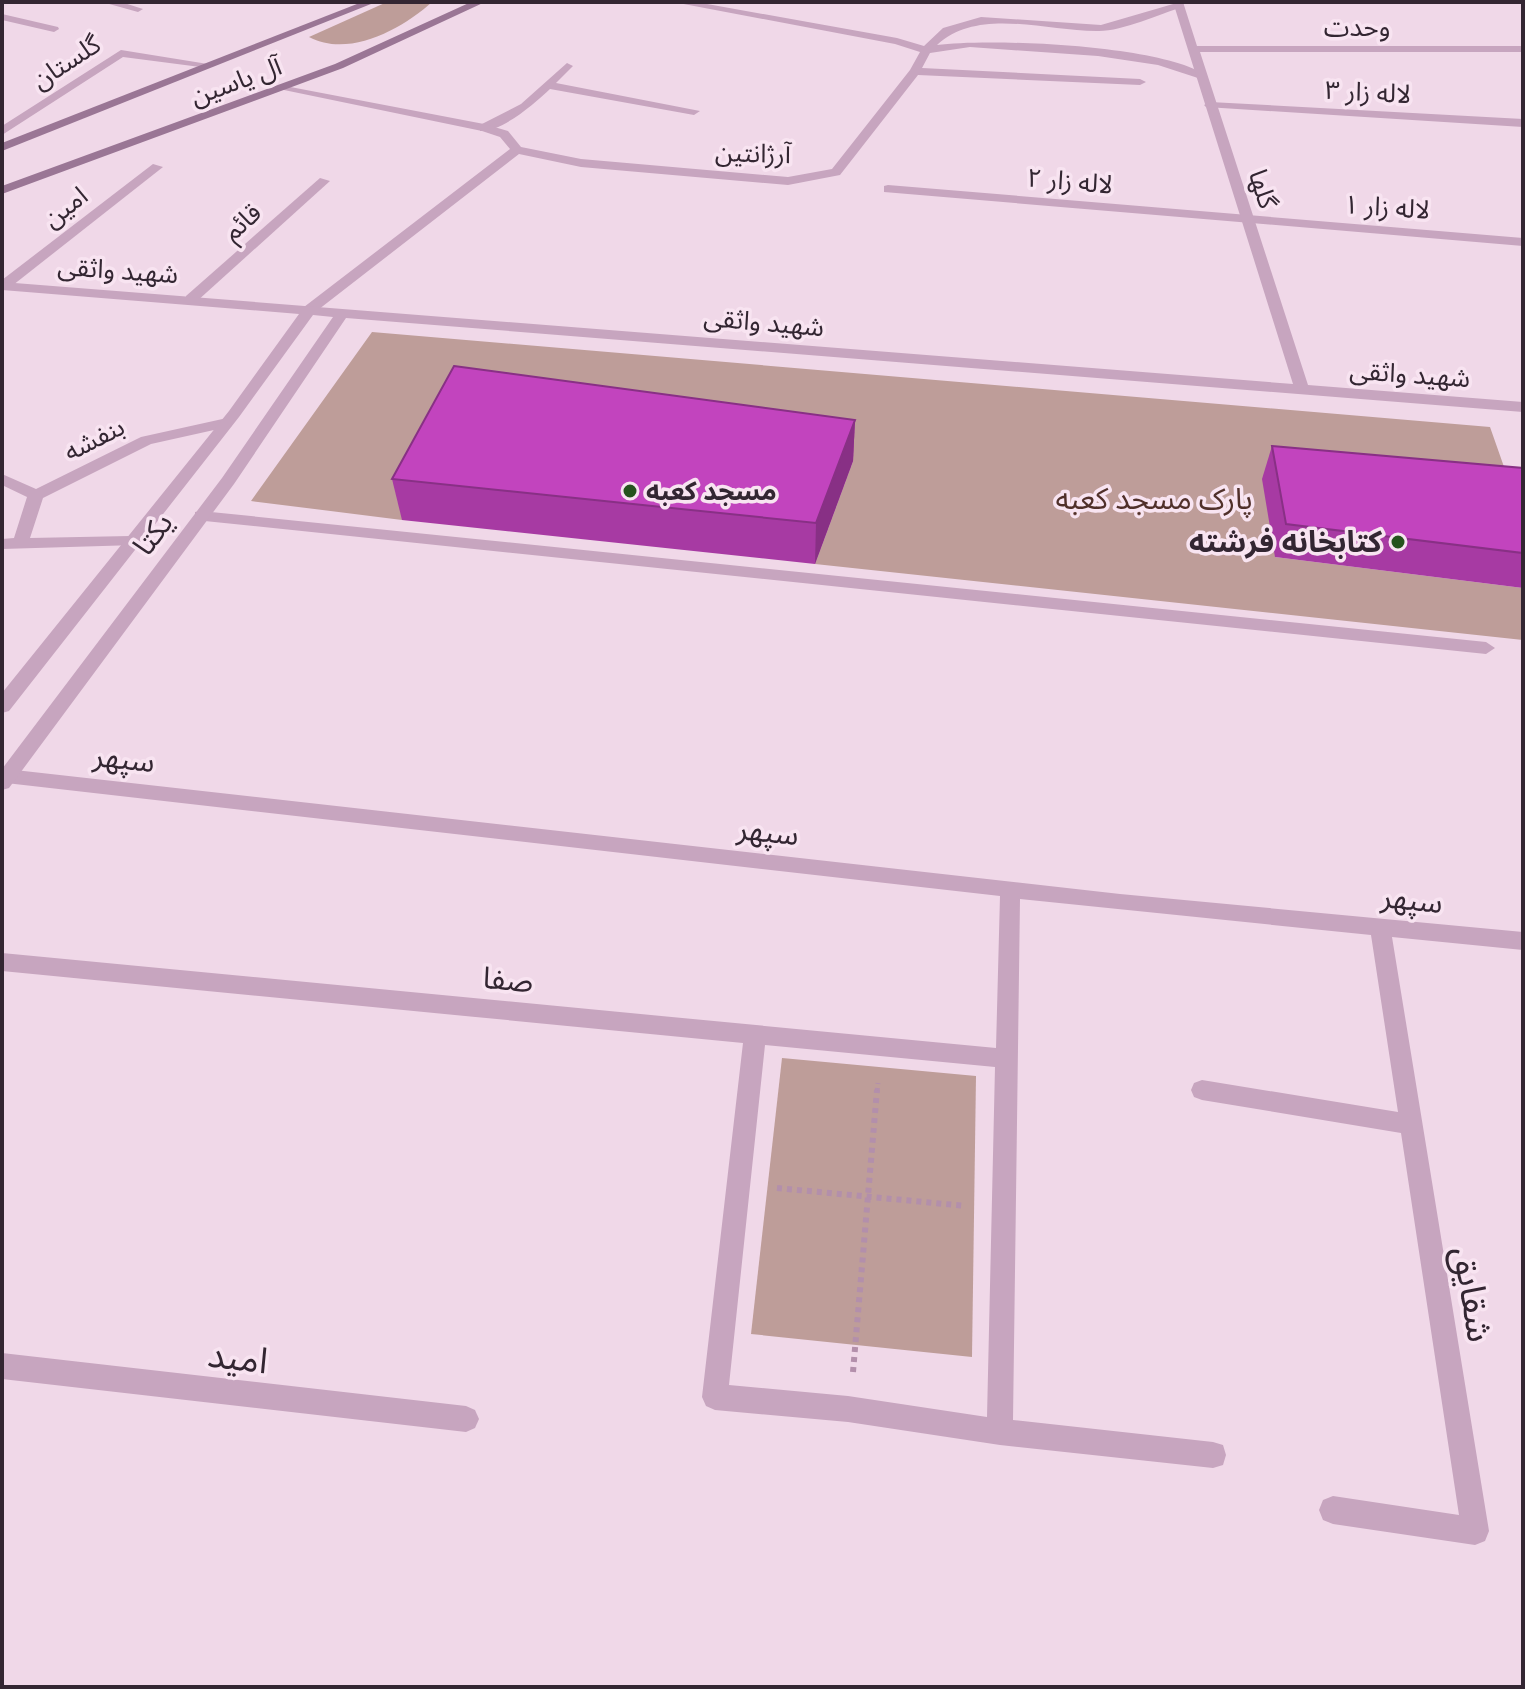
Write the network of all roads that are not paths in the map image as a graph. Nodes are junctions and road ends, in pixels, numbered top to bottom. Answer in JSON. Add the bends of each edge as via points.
{"nodes":[{"id":1,"x":107,"y":2,"type":"edge"},
{"id":2,"x":371,"y":2,"type":"edge"},
{"id":3,"x":480,"y":2,"type":"edge"},
{"id":4,"x":678,"y":2,"type":"edge"},
{"id":5,"x":1178,"y":3,"type":"edge"},
{"id":6,"x":138,"y":9,"type":"dead end"},
{"id":7,"x":2,"y":17,"type":"edge"},
{"id":8,"x":54,"y":29,"type":"dead end"},
{"id":9,"x":1192,"y":49,"type":"junction"},
{"id":10,"x":1523,"y":49,"type":"edge"},
{"id":11,"x":926,"y":50,"type":"junction"},
{"id":12,"x":208,"y":65,"type":"junction"},
{"id":13,"x":567,"y":66,"type":"dead end"},
{"id":14,"x":915,"y":71,"type":"junction"},
{"id":15,"x":1201,"y":76,"type":"junction"},
{"id":16,"x":1140,"y":82,"type":"dead end"},
{"id":17,"x":548,"y":85,"type":"junction"},
{"id":18,"x":284,"y":87,"type":"junction"},
{"id":19,"x":1210,"y":105,"type":"junction"},
{"id":20,"x":694,"y":111,"type":"dead end"},
{"id":21,"x":1523,"y":123,"type":"edge"},
{"id":22,"x":484,"y":128,"type":"junction"},
{"id":23,"x":2,"y":131,"type":"edge"},
{"id":24,"x":2,"y":147,"type":"edge"},
{"id":25,"x":517,"y":150,"type":"junction"},
{"id":26,"x":157,"y":167,"type":"dead end"},
{"id":27,"x":324,"y":181,"type":"dead end"},
{"id":28,"x":888,"y":189,"type":"dead end"},
{"id":29,"x":2,"y":190,"type":"edge"},
{"id":30,"x":1248,"y":221,"type":"junction"},
{"id":31,"x":1523,"y":242,"type":"edge"},
{"id":32,"x":3,"y":286,"type":"edge"},
{"id":33,"x":191,"y":299,"type":"junction"},
{"id":34,"x":309,"y":310,"type":"junction"},
{"id":35,"x":343,"y":312,"type":"junction"},
{"id":36,"x":1302,"y":390,"type":"junction"},
{"id":37,"x":1523,"y":407,"type":"edge"},
{"id":38,"x":230,"y":419,"type":"junction"},
{"id":39,"x":270,"y":419,"type":"junction"},
{"id":40,"x":2,"y":479,"type":"edge"},
{"id":41,"x":36,"y":495,"type":"junction"},
{"id":42,"x":201,"y":516,"type":"junction"},
{"id":43,"x":130,"y":541,"type":"junction"},
{"id":44,"x":11,"y":544,"type":"edge"},
{"id":45,"x":1486,"y":648,"type":"dead end"},
{"id":46,"x":2,"y":706,"type":"edge"},
{"id":47,"x":4,"y":780,"type":"edge"},
{"id":48,"x":1010,"y":890,"type":"junction"},
{"id":49,"x":1380,"y":928,"type":"junction"},
{"id":50,"x":1523,"y":941,"type":"edge"},
{"id":51,"x":2,"y":962,"type":"edge"},
{"id":52,"x":755,"y":1034,"type":"junction"},
{"id":53,"x":1008,"y":1059,"type":"junction"},
{"id":54,"x":1202,"y":1090,"type":"dead end"},
{"id":55,"x":1412,"y":1125,"type":"junction"},
{"id":56,"x":2,"y":1366,"type":"edge"},
{"id":57,"x":466,"y":1419,"type":"dead end"},
{"id":58,"x":1000,"y":1432,"type":"junction"},
{"id":59,"x":1213,"y":1455,"type":"dead end"},
{"id":60,"x":1333,"y":1510,"type":"dead end"}],
"edges":[{"from":1,"to":6,"type":"street"},
{"from":2,"to":12,"type":"main road","name":"آل یاسین"},
{"from":3,"to":18,"type":"main road","name":"آل یاسین"},
{"from":4,"to":11,"type":"street"},
{"from":5,"to":9,"type":"street","name":"گلها"},
{"from":5,"to":11,"type":"street","via":[[1102,28],[981,20],[947,30]]},
{"from":7,"to":8,"type":"street"},
{"from":9,"to":10,"type":"street","name":"وحدت"},
{"from":9,"to":15,"type":"street","name":"گلها"},
{"from":11,"to":14,"type":"street","name":"آرژانتین"},
{"from":11,"to":15,"type":"street","via":[[970,44],[1057,49],[1160,62]]},
{"from":12,"to":23,"type":"street","name":"گلستان","via":[[121,53]]},
{"from":12,"to":24,"type":"main road","name":"آل یاسین"},
{"from":13,"to":17,"type":"street"},
{"from":14,"to":16,"type":"street"},
{"from":14,"to":25,"type":"street","name":"آرژانتین","via":[[836,172],[788,181],[675,174]]},
{"from":15,"to":19,"type":"street","name":"گلها"},
{"from":17,"to":20,"type":"street"},
{"from":17,"to":22,"type":"street","via":[[525,106]]},
{"from":18,"to":22,"type":"street","name":"آرژانتین"},
{"from":18,"to":29,"type":"main road","name":"آل یاسین"},
{"from":19,"to":21,"type":"street","name":"لاله زار ۳"},
{"from":19,"to":30,"type":"street","name":"گلها"},
{"from":22,"to":25,"type":"street","name":"آرژانتین","via":[[504,134]]},
{"from":25,"to":34,"type":"street"},
{"from":26,"to":32,"type":"street","name":"امین"},
{"from":27,"to":33,"type":"street","name":"قائم"},
{"from":28,"to":30,"type":"street","name":"لاله زار ۲"},
{"from":30,"to":31,"type":"street","name":"لاله زار ۱"},
{"from":30,"to":36,"type":"street","name":"گلها"},
{"from":32,"to":33,"type":"street","name":"شهید واثقی"},
{"from":33,"to":34,"type":"street","name":"شهید واثقی"},
{"from":34,"to":35,"type":"street","name":"شهید واثقی"},
{"from":34,"to":38,"type":"street","name":"یکتا"},
{"from":35,"to":36,"type":"street","name":"شهید واثقی"},
{"from":35,"to":39,"type":"street","name":"یکتا"},
{"from":36,"to":37,"type":"street","name":"شهید واثقی"},
{"from":38,"to":39,"type":"street","name":"بنفشه"},
{"from":38,"to":41,"type":"street","name":"بنفشه","via":[[146,440]]},
{"from":38,"to":43,"type":"street","name":"یکتا"},
{"from":39,"to":42,"type":"street","name":"یکتا"},
{"from":40,"to":41,"type":"street"},
{"from":41,"to":44,"type":"street"},
{"from":42,"to":45,"type":"street"},
{"from":42,"to":47,"type":"street","name":"یکتا"},
{"from":43,"to":44,"type":"street"},
{"from":43,"to":46,"type":"street","name":"یکتا"},
{"from":47,"to":48,"type":"street","name":"سپهر"},
{"from":48,"to":49,"type":"street","name":"سپهر"},
{"from":48,"to":53,"type":"street"},
{"from":49,"to":50,"type":"street","name":"سپهر"},
{"from":49,"to":55,"type":"street","name":"شقایق"},
{"from":51,"to":52,"type":"street","name":"صفا"},
{"from":52,"to":53,"type":"street","name":"صفا"},
{"from":52,"to":58,"type":"street","via":[[715,1397],[848,1409]]},
{"from":53,"to":58,"type":"street"},
{"from":54,"to":55,"type":"street"},
{"from":55,"to":60,"type":"street","name":"شقایق","via":[[1475,1531]]},
{"from":56,"to":57,"type":"street","name":"امید"},
{"from":58,"to":59,"type":"street"}]}
